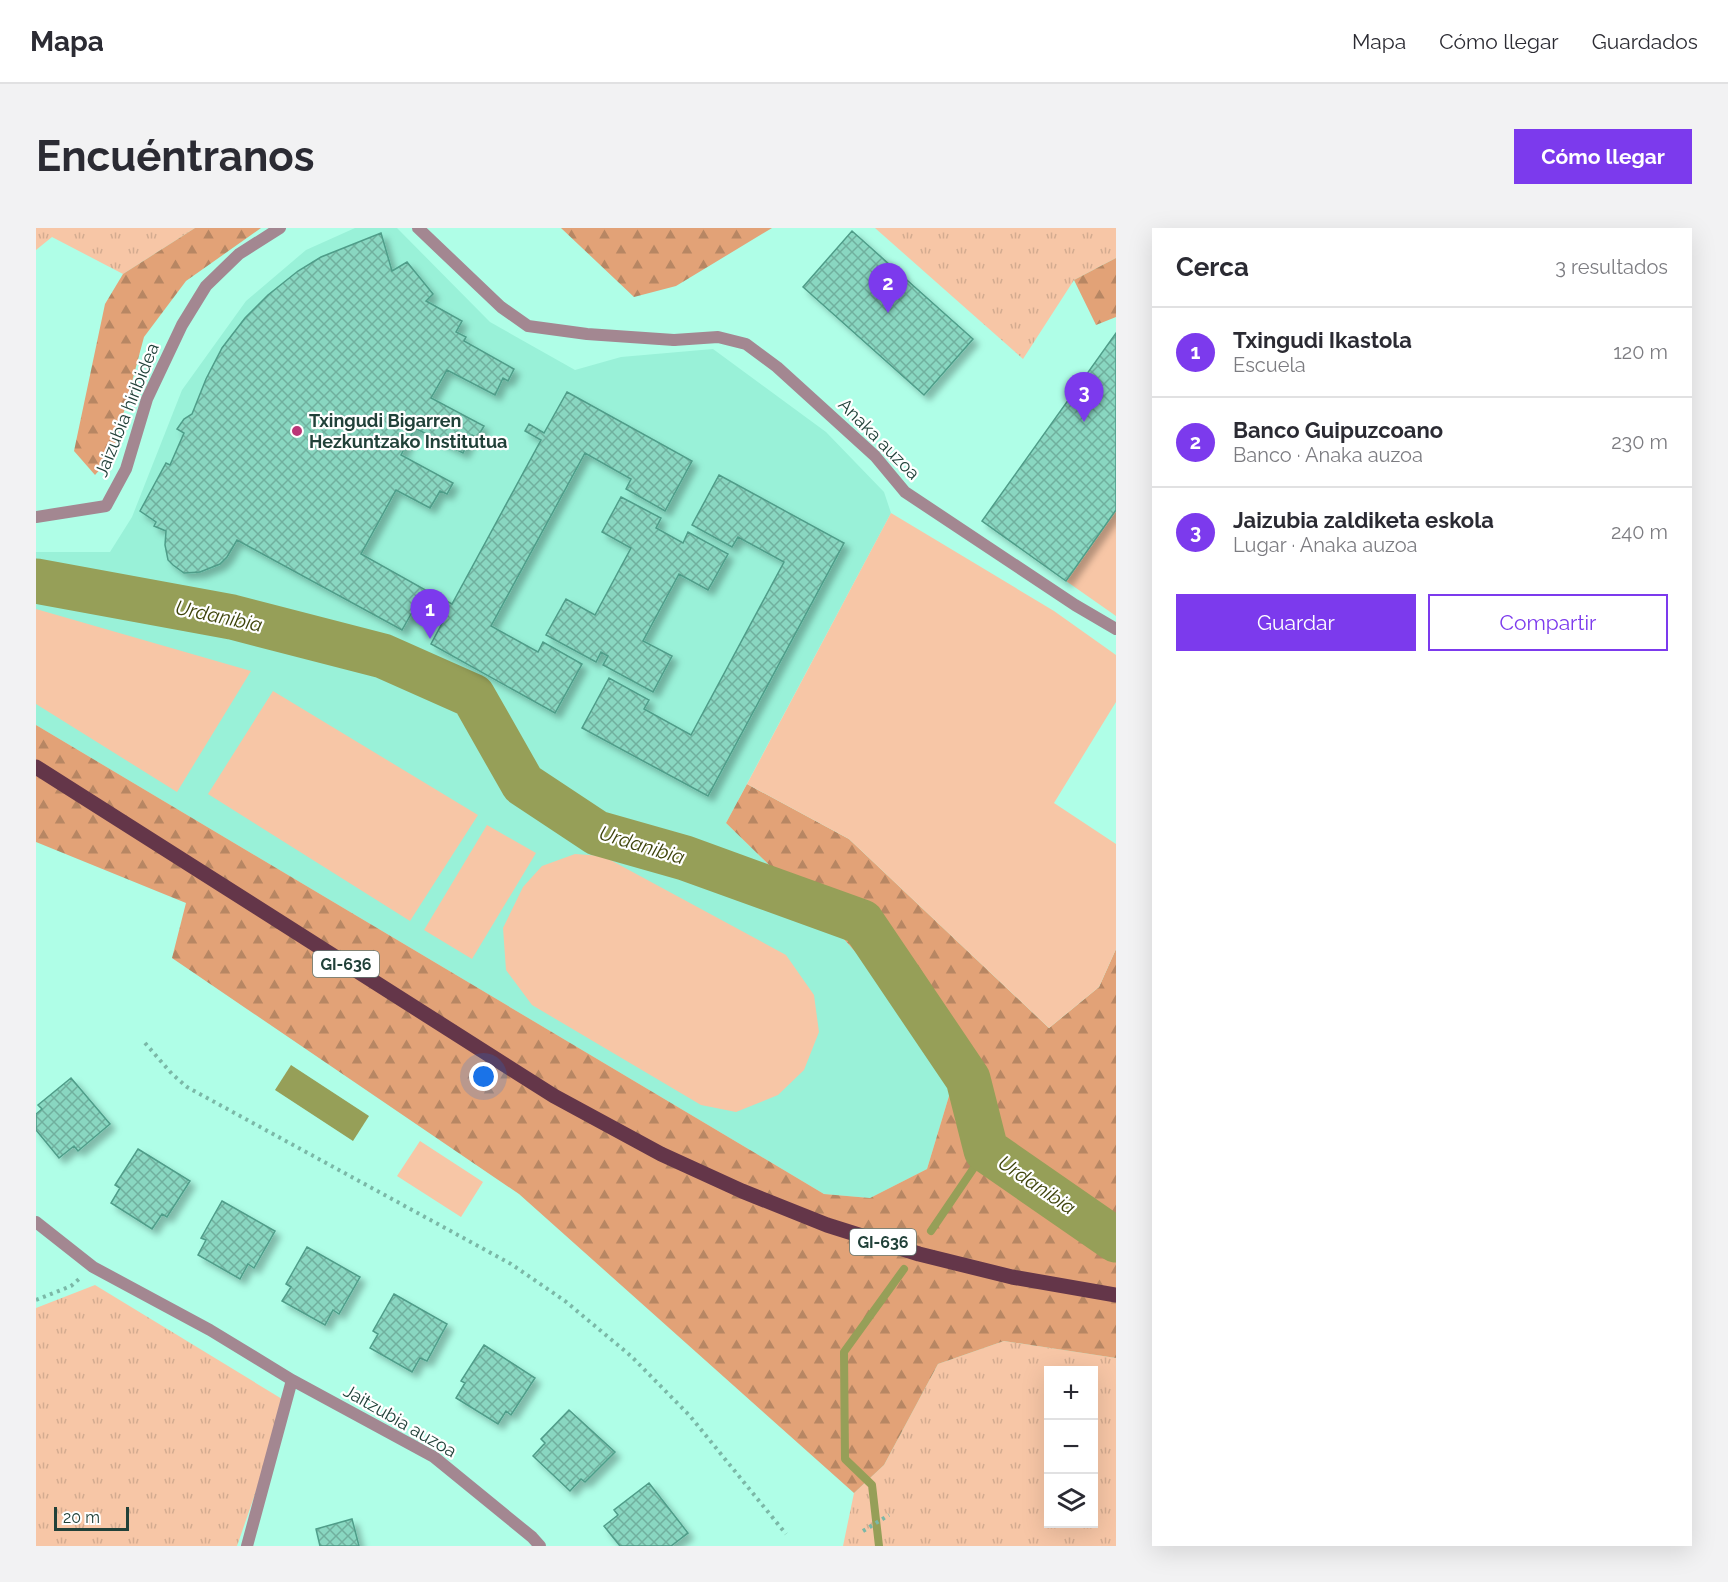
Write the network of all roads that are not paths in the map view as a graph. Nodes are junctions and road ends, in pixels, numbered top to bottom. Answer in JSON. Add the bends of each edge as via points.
{"nodes":[{"id":1,"x":280,"y":228,"type":"edge"},
{"id":2,"x":418,"y":228,"type":"edge"},
{"id":3,"x":36,"y":517,"type":"edge"},
{"id":4,"x":1116,"y":629,"type":"edge"},
{"id":5,"x":36,"y":767,"type":"edge"},
{"id":6,"x":36,"y":1222,"type":"edge"},
{"id":7,"x":1116,"y":1295,"type":"edge"},
{"id":8,"x":292,"y":1380,"type":"junction"},
{"id":9,"x":247,"y":1546,"type":"edge"},
{"id":10,"x":540,"y":1546,"type":"edge"}],
"edges":[{"from":1,"to":3,"type":"street","name":"Jaizubia hiribidea","via":[[239,254],[206,286],[182,325],[147,399],[126,469],[106,506]]},
{"from":2,"to":4,"type":"street","name":"Anaka auzoa","via":[[501,307],[528,326],[674,340],[718,337],[746,344],[875,456],[906,492]]},
{"from":5,"to":7,"type":"main road","number":"GI-636","via":[[554,1096],[661,1154],[827,1225],[920,1254],[1012,1277]]},
{"from":6,"to":8,"type":"street","name":"Jaitzubia auzoa","via":[[93,1267]]},
{"from":8,"to":9,"type":"street"},
{"from":8,"to":10,"type":"street","name":"Jaitzubia auzoa","via":[[434,1457]]}]}
